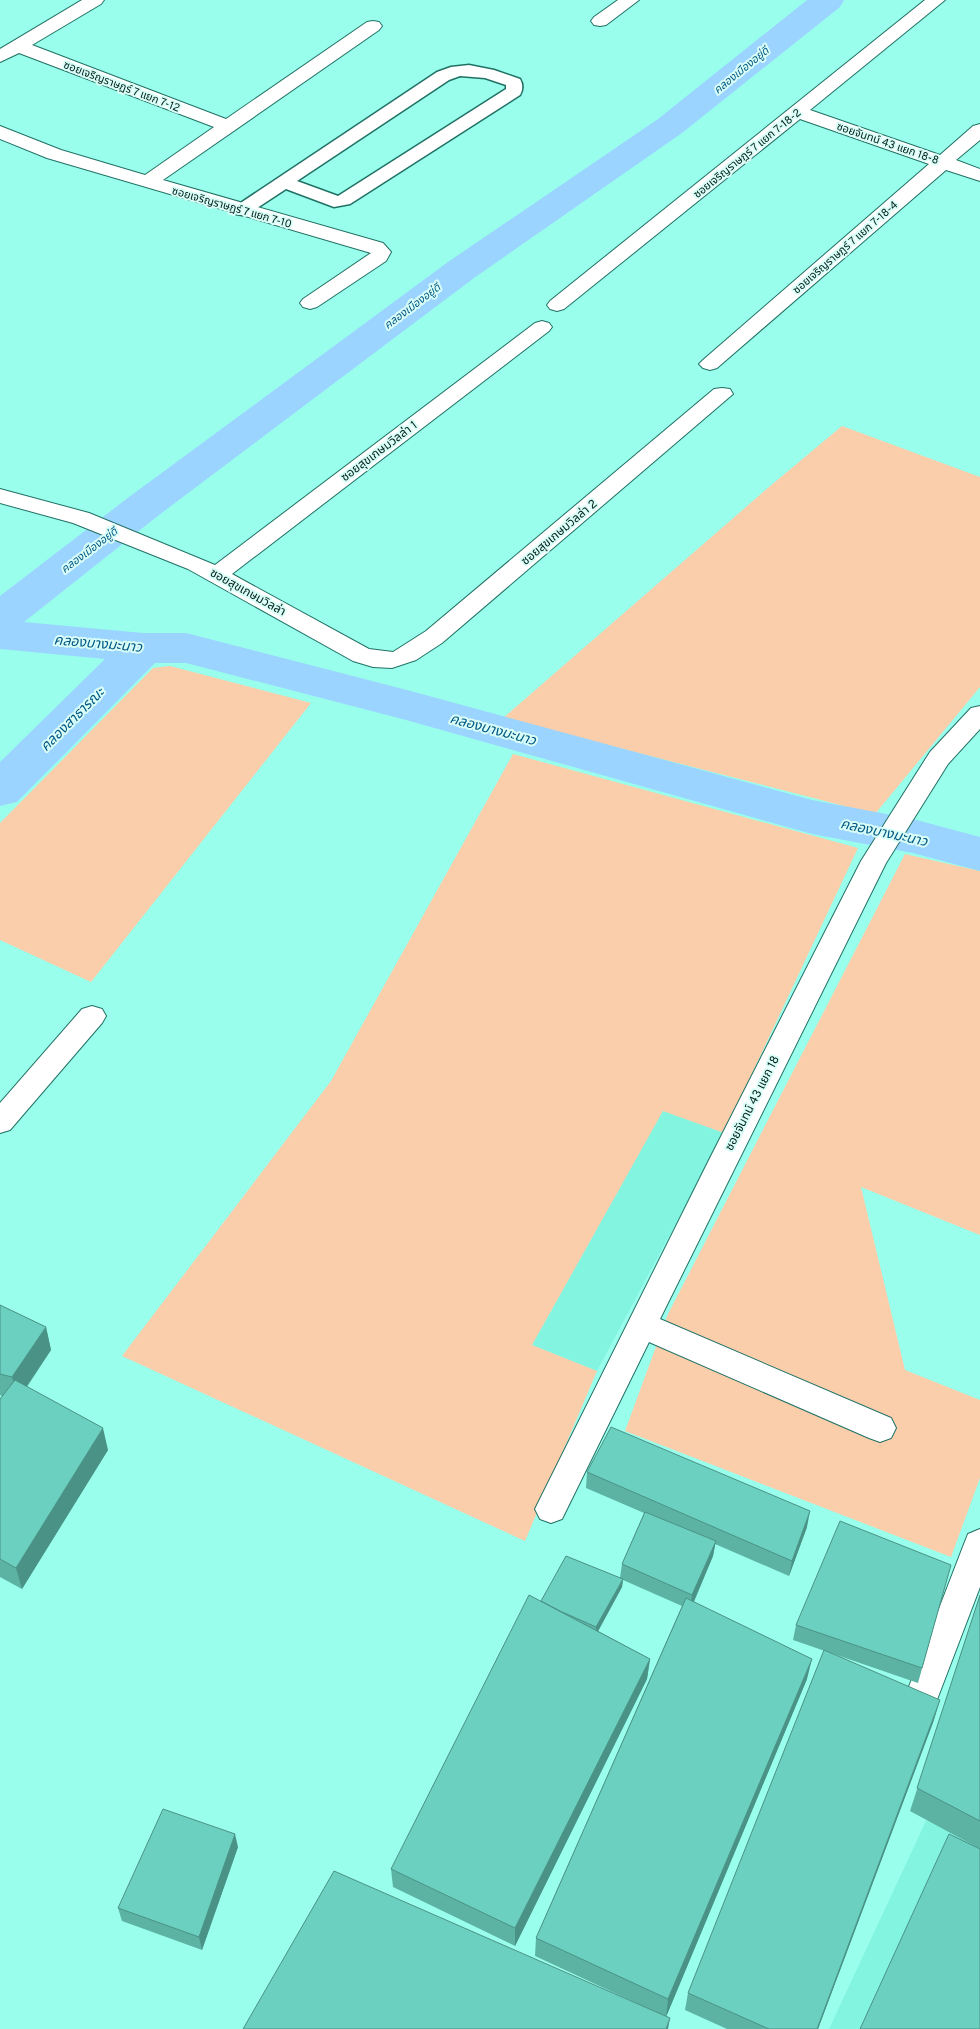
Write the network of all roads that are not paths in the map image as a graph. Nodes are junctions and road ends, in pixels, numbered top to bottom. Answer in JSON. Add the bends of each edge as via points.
{"nodes":[{"id":1,"x":95,"y":0,"type":"edge"},
{"id":2,"x":630,"y":0,"type":"edge"},
{"id":3,"x":936,"y":0,"type":"edge"},
{"id":4,"x":600,"y":21,"type":"dead end"},
{"id":5,"x":374,"y":26,"type":"dead end"},
{"id":6,"x":17,"y":46,"type":"junction"},
{"id":7,"x":0,"y":56,"type":"edge"},
{"id":8,"x":797,"y":112,"type":"junction"},
{"id":9,"x":227,"y":126,"type":"junction"},
{"id":10,"x":980,"y":130,"type":"edge"},
{"id":11,"x":0,"y":132,"type":"edge"},
{"id":12,"x":943,"y":162,"type":"junction"},
{"id":13,"x":980,"y":175,"type":"edge"},
{"id":14,"x":147,"y":182,"type":"junction"},
{"id":15,"x":284,"y":182,"type":"junction"},
{"id":16,"x":242,"y":210,"type":"junction"},
{"id":17,"x":310,"y":303,"type":"dead end"},
{"id":18,"x":557,"y":305,"type":"dead end"},
{"id":19,"x":542,"y":327,"type":"dead end"},
{"id":20,"x":710,"y":364,"type":"dead end"},
{"id":21,"x":722,"y":394,"type":"dead end"},
{"id":22,"x":0,"y":496,"type":"edge"},
{"id":23,"x":216,"y":575,"type":"junction"},
{"id":24,"x":391,"y":662,"type":"joint"},
{"id":25,"x":980,"y":714,"type":"edge"},
{"id":26,"x":92,"y":1016,"type":"dead end"},
{"id":27,"x":0,"y":1122,"type":"edge"},
{"id":28,"x":641,"y":1325,"type":"junction"},
{"id":29,"x":880,"y":1428,"type":"dead end"},
{"id":30,"x":551,"y":1509,"type":"dead end"},
{"id":31,"x":980,"y":1544,"type":"edge"},
{"id":32,"x":897,"y":1760,"type":"edge"}],
"edges":[{"from":1,"to":6,"type":"street"},
{"from":2,"to":4,"type":"street"},
{"from":3,"to":8,"type":"street","name":"ซอยเจริญราษฎร์ 7 แยก 7-18-2"},
{"from":5,"to":9,"type":"street"},
{"from":6,"to":7,"type":"street"},
{"from":6,"to":9,"type":"street","name":"ซอยเจริญราษฎร์ 7 แยก 7-12"},
{"from":8,"to":12,"type":"street","name":"ซอยจันทน์ 43 แยก 18-8"},
{"from":8,"to":18,"type":"street","name":"ซอยเจริญราษฎร์ 7 แยก 7-18-2"},
{"from":9,"to":14,"type":"street"},
{"from":10,"to":12,"type":"street","name":"ซอยเจริญราษฎร์ 7 แยก 7-18-4"},
{"from":11,"to":14,"type":"street","name":"ซอยเจริญราษฎร์ 7 แยก 7-10","via":[[54,154]]},
{"from":12,"to":13,"type":"street","name":"ซอยจันทน์ 43 แยก 18-8"},
{"from":12,"to":20,"type":"street","name":"ซอยเจริญราษฎร์ 7 แยก 7-18-4"},
{"from":14,"to":16,"type":"street","name":"ซอยเจริญราษฎร์ 7 แยก 7-10"},
{"from":15,"to":15,"type":"lane","via":[[449,72],[482,72],[514,83],[514,91],[344,200],[334,202]]},
{"from":15,"to":16,"type":"lane"},
{"from":16,"to":17,"type":"street","name":"ซอยเจริญราษฎร์ 7 แยก 7-10","via":[[376,247],[381,252],[379,257]]},
{"from":19,"to":23,"type":"street","name":"ซอยสุขเกษมวิลล่า 1"},
{"from":21,"to":24,"type":"street","name":"ซอยสุขเกษมวิลล่า 2","via":[[434,637]]},
{"from":22,"to":23,"type":"street","name":"ซอยสุขเกษมวิลล่า","via":[[80,518]]},
{"from":23,"to":24,"type":"street","name":"ซอยสุขเกษมวิลล่า","via":[[361,655]]},
{"from":25,"to":28,"type":"street","name":"ซอยจันทน์ 43 แยก 18","via":[[939,758],[874,861]]},
{"from":26,"to":27,"type":"street"},
{"from":28,"to":29,"type":"street"},
{"from":28,"to":30,"type":"street","name":"ซอยจันทน์ 43 แยก 18"},
{"from":31,"to":32,"type":"street"}]}
